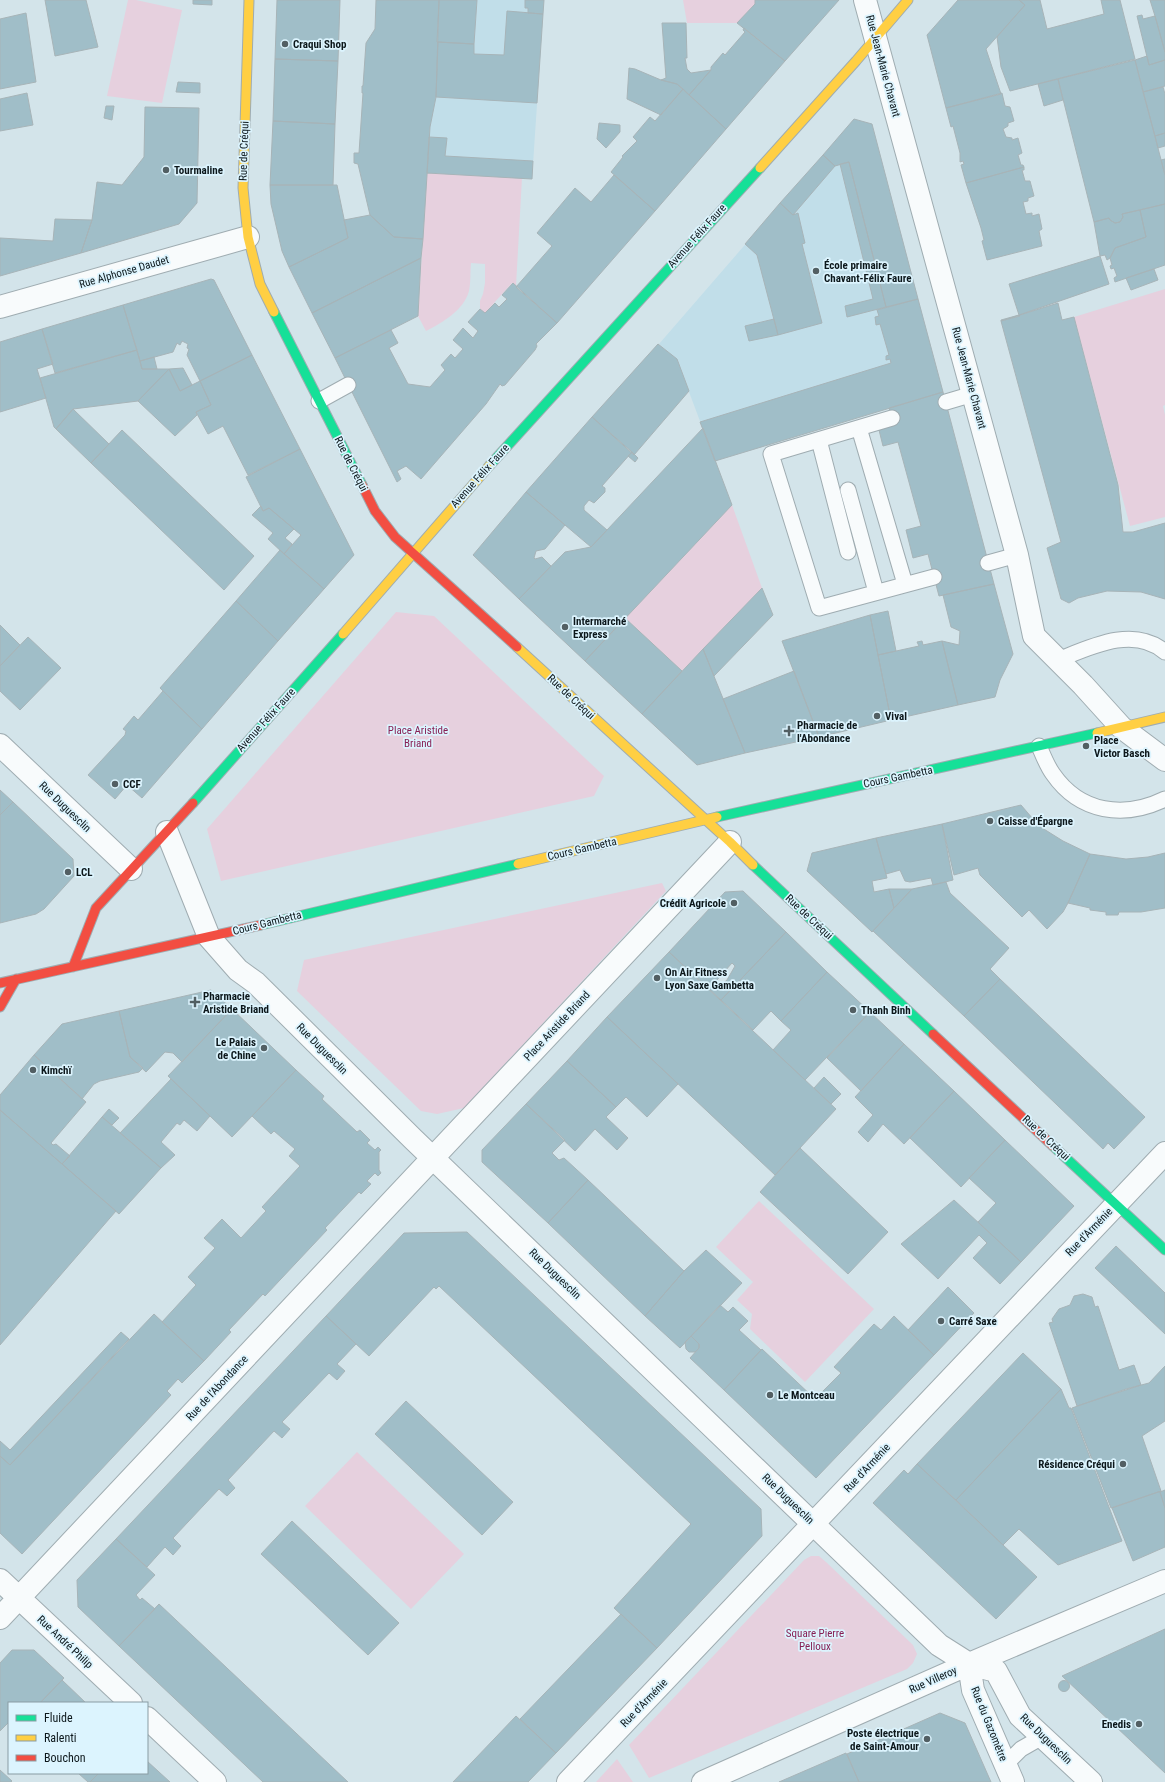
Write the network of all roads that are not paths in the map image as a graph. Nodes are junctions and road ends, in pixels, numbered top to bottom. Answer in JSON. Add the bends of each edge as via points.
{"nodes":[{"id":1,"x":249,"y":0,"type":"edge"},
{"id":2,"x":865,"y":0,"type":"edge"},
{"id":3,"x":908,"y":0,"type":"edge"},
{"id":4,"x":876,"y":38,"type":"junction"},
{"id":5,"x":248,"y":236,"type":"junction"},
{"id":6,"x":0,"y":307,"type":"edge"},
{"id":7,"x":348,"y":385,"type":"dead end"},
{"id":8,"x":973,"y":394,"type":"junction"},
{"id":9,"x":319,"y":401,"type":"junction"},
{"id":10,"x":946,"y":402,"type":"dead end"},
{"id":11,"x":892,"y":418,"type":"dead end"},
{"id":12,"x":859,"y":428,"type":"junction"},
{"id":13,"x":819,"y":440,"type":"junction"},
{"id":14,"x":848,"y":490,"type":"dead end"},
{"id":15,"x":848,"y":552,"type":"dead end"},
{"id":16,"x":413,"y":554,"type":"junction"},
{"id":17,"x":1017,"y":555,"type":"junction"},
{"id":18,"x":988,"y":563,"type":"dead end"},
{"id":19,"x":934,"y":577,"type":"dead end"},
{"id":20,"x":905,"y":584,"type":"junction"},
{"id":21,"x":876,"y":592,"type":"junction"},
{"id":22,"x":1165,"y":652,"type":"edge"},
{"id":23,"x":1058,"y":660,"type":"junction"},
{"id":24,"x":1165,"y":717,"type":"edge"},
{"id":25,"x":1121,"y":727,"type":"junction"},
{"id":26,"x":0,"y":745,"type":"edge"},
{"id":27,"x":1039,"y":746,"type":"junction"},
{"id":28,"x":1165,"y":760,"type":"edge"},
{"id":29,"x":1165,"y":799,"type":"edge"},
{"id":30,"x":706,"y":820,"type":"junction"},
{"id":31,"x":167,"y":832,"type":"junction"},
{"id":32,"x":730,"y":842,"type":"junction"},
{"id":33,"x":131,"y":869,"type":"junction"},
{"id":34,"x":209,"y":937,"type":"junction"},
{"id":35,"x":73,"y":967,"type":"junction"},
{"id":36,"x":16,"y":979,"type":"junction"},
{"id":37,"x":0,"y":983,"type":"edge"},
{"id":38,"x":0,"y":1007,"type":"edge"},
{"id":39,"x":1165,"y":1153,"type":"edge"},
{"id":40,"x":434,"y":1158,"type":"junction"},
{"id":41,"x":1116,"y":1204,"type":"junction"},
{"id":42,"x":1165,"y":1250,"type":"edge"},
{"id":43,"x":814,"y":1524,"type":"junction"},
{"id":44,"x":0,"y":1580,"type":"edge"},
{"id":45,"x":1165,"y":1580,"type":"edge"},
{"id":46,"x":19,"y":1598,"type":"junction"},
{"id":47,"x":0,"y":1618,"type":"edge"},
{"id":48,"x":998,"y":1661,"type":"junction"},
{"id":49,"x":969,"y":1664,"type":"junction"},
{"id":50,"x":130,"y":1702,"type":"edge"},
{"id":51,"x":148,"y":1719,"type":"edge"},
{"id":52,"x":1042,"y":1737,"type":"junction"},
{"id":53,"x":1010,"y":1773,"type":"edge"},
{"id":54,"x":739,"y":1775,"type":"edge"},
{"id":55,"x":215,"y":1782,"type":"edge"},
{"id":56,"x":568,"y":1782,"type":"edge"},
{"id":57,"x":703,"y":1782,"type":"edge"},
{"id":58,"x":1091,"y":1782,"type":"edge"}],
"edges":[{"from":1,"to":5,"type":"street","name":"Rue de Créqui","via":[[243,188]]},
{"from":2,"to":4,"type":"street","name":"Rue Jean-Marie Chavant"},
{"from":3,"to":4,"type":"street","name":"Avenue Félix Faure"},
{"from":4,"to":8,"type":"street","name":"Rue Jean-Marie Chavant"},
{"from":4,"to":16,"type":"street","name":"Avenue Félix Faure","via":[[452,507]]},
{"from":5,"to":6,"type":"street","name":"Rue Alphonse Daudet"},
{"from":5,"to":9,"type":"street","name":"Rue de Créqui","via":[[260,284]]},
{"from":7,"to":9,"type":"lane"},
{"from":8,"to":10,"type":"lane"},
{"from":8,"to":17,"type":"street","name":"Rue Jean-Marie Chavant"},
{"from":9,"to":16,"type":"street","name":"Rue de Créqui","via":[[375,511],[385,526]]},
{"from":11,"to":12,"type":"lane"},
{"from":12,"to":13,"type":"lane"},
{"from":12,"to":20,"type":"lane"},
{"from":13,"to":15,"type":"lane"},
{"from":13,"to":21,"type":"lane","via":[[771,454],[819,608]]},
{"from":14,"to":21,"type":"lane"},
{"from":16,"to":30,"type":"street","name":"Rue de Créqui","via":[[436,572]]},
{"from":16,"to":31,"type":"street","name":"Avenue Félix Faure"},
{"from":17,"to":18,"type":"lane"},
{"from":17,"to":23,"type":"street","name":"Rue Jean-Marie Chavant","via":[[1034,636]]},
{"from":19,"to":20,"type":"lane"},
{"from":20,"to":21,"type":"lane"},
{"from":22,"to":23,"type":"lane","via":[[1157,645],[1137,639],[1122,640],[1090,647]]},
{"from":23,"to":25,"type":"street","name":"Rue Jean-Marie Chavant"},
{"from":24,"to":25,"type":"street","name":"Cours Gambetta"},
{"from":25,"to":27,"type":"street","name":"Cours Gambetta"},
{"from":25,"to":28,"type":"street","name":"Rue Jean-Marie Chavant"},
{"from":26,"to":33,"type":"street","name":"Rue Duguesclin"},
{"from":27,"to":29,"type":"lane","via":[[1057,778],[1087,804],[1129,811]]},
{"from":27,"to":30,"type":"street","name":"Cours Gambetta"},
{"from":30,"to":32,"type":"street","name":"Rue de Créqui"},
{"from":30,"to":34,"type":"street","name":"Cours Gambetta"},
{"from":31,"to":33,"type":"street","name":"Avenue Félix Faure"},
{"from":31,"to":34,"type":"street","name":"Rue Duguesclin"},
{"from":32,"to":40,"type":"street","name":"Place Aristide Briand"},
{"from":32,"to":41,"type":"street","name":"Rue de Créqui"},
{"from":33,"to":35,"type":"street","name":"Avenue Félix Faure","via":[[96,908]]},
{"from":34,"to":35,"type":"street","name":"Cours Gambetta"},
{"from":34,"to":40,"type":"street","name":"Rue Duguesclin","via":[[238,970],[256,983]]},
{"from":35,"to":36,"type":"street","name":"Cours Gambetta"},
{"from":36,"to":37,"type":"street","name":"Cours Gambetta"},
{"from":36,"to":38,"type":"street"},
{"from":39,"to":41,"type":"street","name":"Rue d’Arménie"},
{"from":40,"to":43,"type":"street","name":"Rue Duguesclin"},
{"from":40,"to":46,"type":"street","name":"Rue de l'Abondance"},
{"from":41,"to":42,"type":"street","name":"Rue de Créqui"},
{"from":41,"to":43,"type":"street","name":"Rue d’Arménie"},
{"from":43,"to":49,"type":"street","name":"Rue Duguesclin","via":[[939,1645]]},
{"from":43,"to":56,"type":"street","name":"Rue d’Arménie"},
{"from":44,"to":46,"type":"street","name":"Rue André Philip"},
{"from":45,"to":48,"type":"street","name":"Rue Villeroy"},
{"from":46,"to":47,"type":"street","name":"Rue de l'Abondance"},
{"from":46,"to":50,"type":"street","name":"Rue André Philip"},
{"from":48,"to":49,"type":"street","name":"Rue Villeroy"},
{"from":48,"to":52,"type":"street","name":"Rue Duguesclin","via":[[1020,1716]]},
{"from":49,"to":53,"type":"street","name":"Rue du Gazomètre","via":[[973,1690]]},
{"from":49,"to":54,"type":"street","name":"Rue Villeroy"},
{"from":51,"to":55,"type":"street"},
{"from":52,"to":53,"type":"lane","via":[[1021,1749]]},
{"from":52,"to":58,"type":"street","name":"Rue Duguesclin"},
{"from":54,"to":57,"type":"street","name":"Rue Villeroy"}]}
